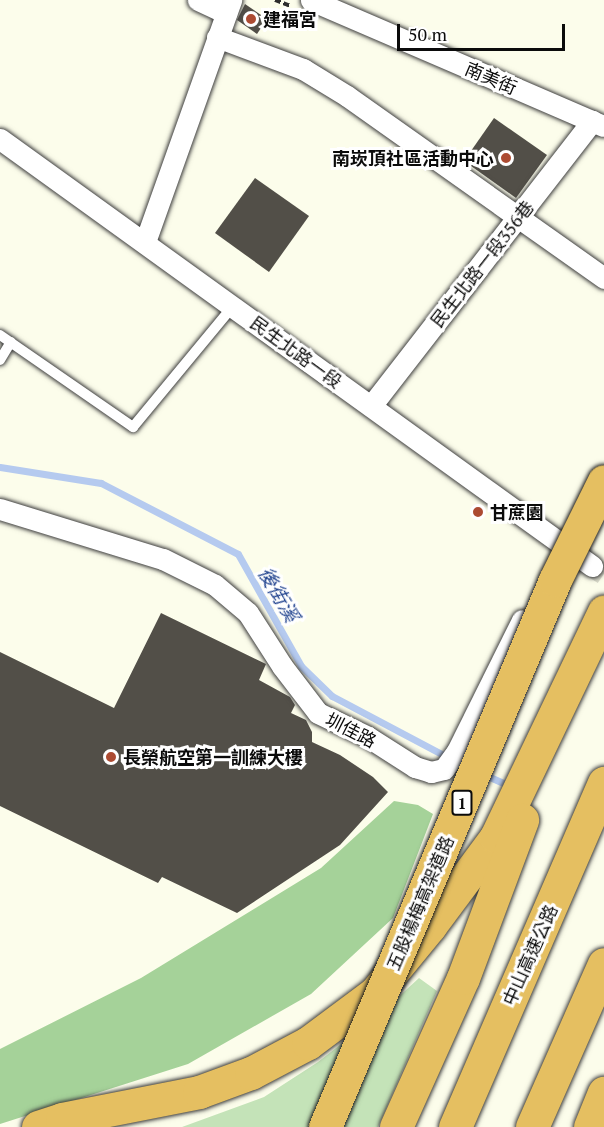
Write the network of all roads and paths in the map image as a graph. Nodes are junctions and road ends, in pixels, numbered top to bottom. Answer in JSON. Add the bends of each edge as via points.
{"nodes":[{"id":1,"x":198,"y":0,"type":"edge"},
{"id":2,"x":311,"y":0,"type":"edge"},
{"id":3,"x":228,"y":7,"type":"edge"},
{"id":4,"x":217,"y":37,"type":"junction"},
{"id":5,"x":598,"y":124,"type":"edge"},
{"id":6,"x":0,"y":138,"type":"edge"},
{"id":7,"x":518,"y":217,"type":"junction"},
{"id":8,"x":145,"y":242,"type":"junction"},
{"id":9,"x":604,"y":278,"type":"edge"},
{"id":10,"x":233,"y":306,"type":"junction"},
{"id":11,"x":0,"y":335,"type":"edge"},
{"id":12,"x":11,"y":342,"type":"junction"},
{"id":13,"x":0,"y":360,"type":"edge"},
{"id":14,"x":371,"y":406,"type":"junction"},
{"id":15,"x":604,"y":481,"type":"edge"},
{"id":16,"x":1,"y":512,"type":"edge"},
{"id":17,"x":560,"y":543,"type":"junction"},
{"id":18,"x":592,"y":566,"type":"tunnel mouth"},
{"id":19,"x":604,"y":612,"type":"edge"},
{"id":20,"x":545,"y":737,"type":"junction"},
{"id":21,"x":604,"y":783,"type":"edge"},
{"id":22,"x":604,"y":964,"type":"edge"},
{"id":23,"x":604,"y":1093,"type":"edge"},
{"id":24,"x":80,"y":1121,"type":"edge"},
{"id":25,"x":38,"y":1127,"type":"edge"},
{"id":26,"x":325,"y":1127,"type":"edge"},
{"id":27,"x":396,"y":1127,"type":"edge"},
{"id":28,"x":454,"y":1127,"type":"edge"},
{"id":29,"x":532,"y":1127,"type":"edge"},
{"id":30,"x":590,"y":1127,"type":"edge"}],
"edges":[{"from":1,"to":3,"type":"street"},
{"from":2,"to":5,"type":"street","name":"南美街"},
{"from":3,"to":4,"type":"street"},
{"from":4,"to":7,"type":"street","via":[[303,69]]},
{"from":4,"to":8,"type":"street"},
{"from":5,"to":7,"type":"street","name":"民生北路一段356巷"},
{"from":6,"to":8,"type":"street","name":"民生北路一段"},
{"from":7,"to":9,"type":"street"},
{"from":7,"to":14,"type":"street","name":"民生北路一段356巷"},
{"from":8,"to":10,"type":"street","name":"民生北路一段"},
{"from":10,"to":12,"type":"lane","via":[[133,427]]},
{"from":10,"to":14,"type":"street","name":"民生北路一段"},
{"from":11,"to":12,"type":"lane"},
{"from":12,"to":13,"type":"lane"},
{"from":14,"to":17,"type":"street","name":"民生北路一段"},
{"from":15,"to":26,"type":"highway","name":"五股楊梅高架道路","number":"1","bridge":true,"via":[[555,580]]},
{"from":16,"to":17,"type":"street","name":"圳佳路","via":[[163,559],[215,585],[248,613],[318,713],[431,772],[444,769],[458,751]]},
{"from":17,"to":18,"type":"street","name":"民生北路一段"},
{"from":19,"to":20,"type":"highway"},
{"from":20,"to":24,"type":"highway","via":[[495,837],[375,993],[308,1043],[251,1073],[199,1092]]},
{"from":20,"to":27,"type":"highway","via":[[512,849],[463,978]]},
{"from":21,"to":28,"type":"highway","name":"中山高速公路"},
{"from":22,"to":29,"type":"highway"},
{"from":23,"to":30,"type":"highway"},
{"from":24,"to":25,"type":"highway","via":[[62,1119]]}]}
